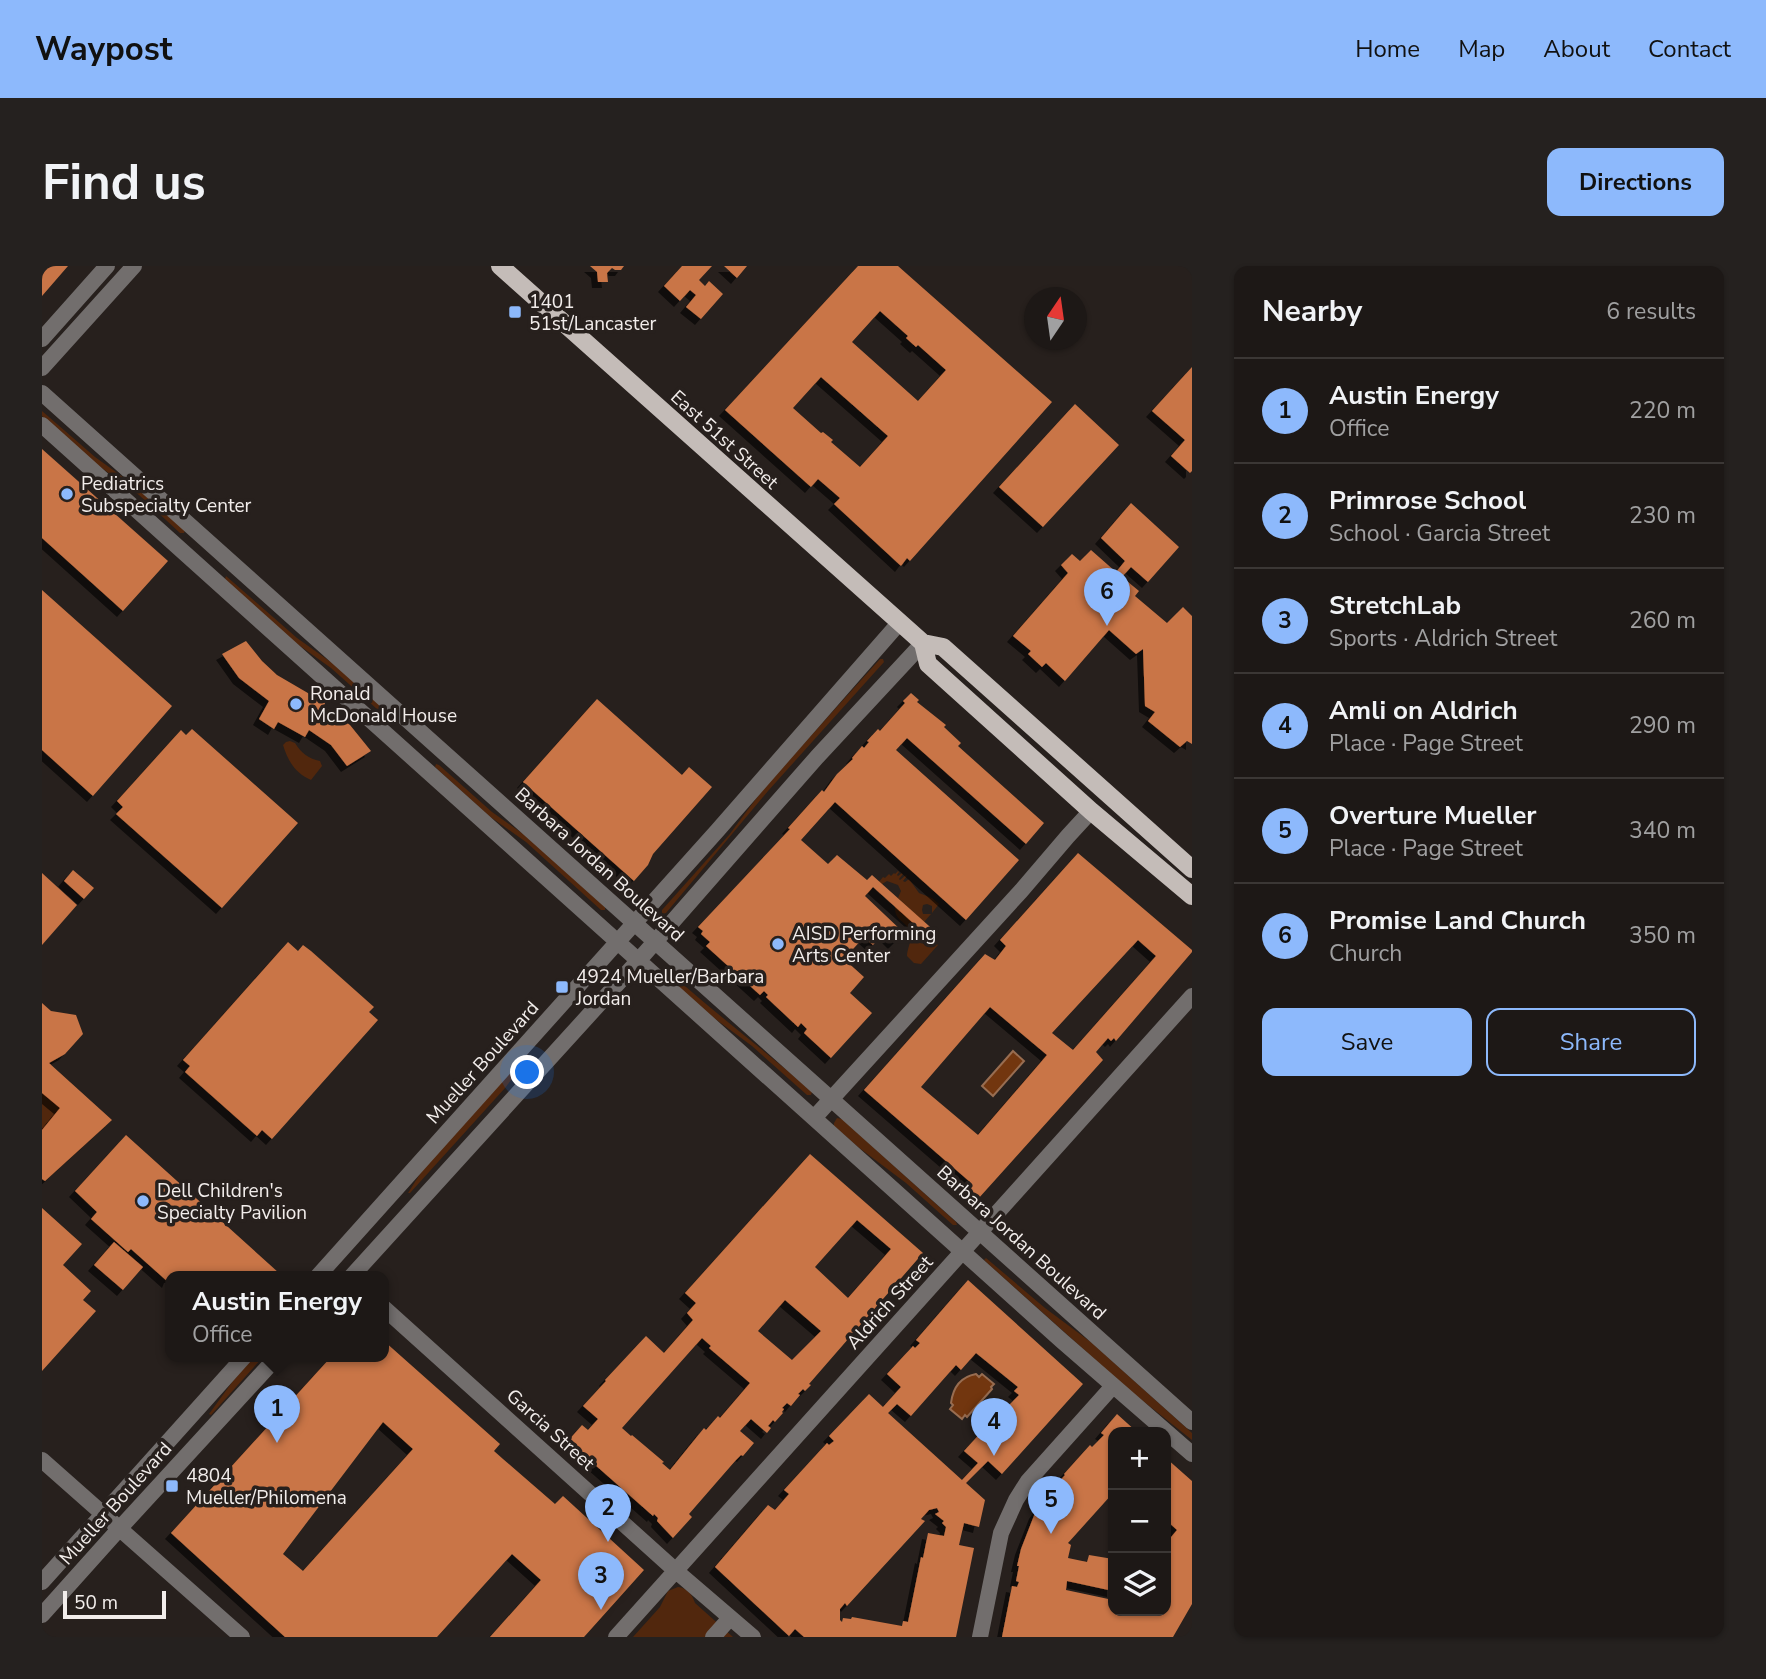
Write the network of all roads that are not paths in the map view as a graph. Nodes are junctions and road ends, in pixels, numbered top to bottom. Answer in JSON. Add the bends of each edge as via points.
{"nodes":[{"id":1,"x":107,"y":266,"type":"edge"},
{"id":2,"x":134,"y":266,"type":"edge"},
{"id":3,"x":500,"y":266,"type":"edge"},
{"id":4,"x":42,"y":339,"type":"edge"},
{"id":5,"x":42,"y":368,"type":"edge"},
{"id":6,"x":42,"y":393,"type":"edge"},
{"id":7,"x":42,"y":425,"type":"edge"},
{"id":8,"x":900,"y":622,"type":"junction"},
{"id":9,"x":923,"y":643,"type":"junction"},
{"id":10,"x":1091,"y":811,"type":"junction"},
{"id":11,"x":1192,"y":869,"type":"edge"},
{"id":12,"x":1192,"y":896,"type":"edge"},
{"id":13,"x":635,"y":923,"type":"junction"},
{"id":14,"x":655,"y":941,"type":"junction"},
{"id":15,"x":618,"y":942,"type":"junction"},
{"id":16,"x":639,"y":960,"type":"junction"},
{"id":17,"x":1192,"y":996,"type":"edge"},
{"id":18,"x":831,"y":1099,"type":"junction"},
{"id":19,"x":814,"y":1118,"type":"junction"},
{"id":20,"x":981,"y":1233,"type":"junction"},
{"id":21,"x":962,"y":1252,"type":"junction"},
{"id":22,"x":331,"y":1260,"type":"junction"},
{"id":23,"x":322,"y":1271,"type":"edge"},
{"id":24,"x":343,"y":1271,"type":"edge"},
{"id":25,"x":355,"y":1271,"type":"edge"},
{"id":26,"x":389,"y":1313,"type":"edge"},
{"id":27,"x":240,"y":1362,"type":"edge"},
{"id":28,"x":272,"y":1362,"type":"edge"},
{"id":29,"x":1113,"y":1386,"type":"junction"},
{"id":30,"x":1192,"y":1422,"type":"edge"},
{"id":31,"x":1192,"y":1454,"type":"edge"},
{"id":32,"x":42,"y":1460,"type":"edge"},
{"id":33,"x":103,"y":1514,"type":"junction"},
{"id":34,"x":120,"y":1528,"type":"junction"},
{"id":35,"x":676,"y":1571,"type":"junction"},
{"id":36,"x":42,"y":1582,"type":"edge"},
{"id":37,"x":42,"y":1615,"type":"edge"},
{"id":38,"x":730,"y":1618,"type":"junction"},
{"id":39,"x":242,"y":1637,"type":"edge"},
{"id":40,"x":616,"y":1637,"type":"edge"},
{"id":41,"x":713,"y":1637,"type":"edge"},
{"id":42,"x":752,"y":1637,"type":"edge"},
{"id":43,"x":980,"y":1637,"type":"edge"}],
"edges":[{"from":1,"to":4,"type":"street"},
{"from":2,"to":5,"type":"street"},
{"from":3,"to":8,"type":"main road","name":"East 51st Street"},
{"from":6,"to":13,"type":"street","name":"Barbara Jordan Boulevard"},
{"from":7,"to":15,"type":"street"},
{"from":8,"to":9,"type":"main road","name":"East 51st Street"},
{"from":8,"to":13,"type":"street","name":"Mueller Boulevard"},
{"from":9,"to":10,"type":"main road","name":"East 51st Street","via":[[928,664]]},
{"from":9,"to":11,"type":"main road","name":"East 51st Street","via":[[943,647]]},
{"from":9,"to":14,"type":"street"},
{"from":10,"to":12,"type":"main road","name":"East 51st Street"},
{"from":10,"to":18,"type":"street"},
{"from":13,"to":14,"type":"street","name":"Barbara Jordan Boulevard"},
{"from":13,"to":15,"type":"street","name":"Mueller Boulevard"},
{"from":14,"to":16,"type":"street"},
{"from":14,"to":18,"type":"street","name":"Barbara Jordan Boulevard"},
{"from":15,"to":16,"type":"street"},
{"from":15,"to":22,"type":"street","name":"Mueller Boulevard"},
{"from":16,"to":19,"type":"street"},
{"from":16,"to":25,"type":"street"},
{"from":17,"to":20,"type":"street","name":"Aldrich Street"},
{"from":18,"to":19,"type":"street"},
{"from":18,"to":20,"type":"street","name":"Barbara Jordan Boulevard"},
{"from":19,"to":21,"type":"street"},
{"from":20,"to":21,"type":"street","name":"Aldrich Street"},
{"from":20,"to":30,"type":"street","name":"Barbara Jordan Boulevard"},
{"from":21,"to":29,"type":"street"},
{"from":21,"to":35,"type":"street","name":"Aldrich Street"},
{"from":22,"to":23,"type":"street","name":"Mueller Boulevard"},
{"from":22,"to":24,"type":"street"},
{"from":26,"to":35,"type":"street","name":"Garcia Street"},
{"from":27,"to":33,"type":"street","name":"Mueller Boulevard"},
{"from":28,"to":34,"type":"street","name":"Mueller Boulevard"},
{"from":29,"to":31,"type":"street"},
{"from":29,"to":43,"type":"street","via":[[1016,1500],[1001,1533]]},
{"from":32,"to":33,"type":"street"},
{"from":33,"to":34,"type":"street"},
{"from":33,"to":36,"type":"street","name":"Mueller Boulevard"},
{"from":34,"to":37,"type":"street","name":"Mueller Boulevard"},
{"from":34,"to":39,"type":"street"},
{"from":35,"to":38,"type":"street","name":"Garcia Street"},
{"from":35,"to":40,"type":"street","name":"Aldrich Street"},
{"from":38,"to":41,"type":"street"},
{"from":38,"to":42,"type":"street","name":"Garcia Street"}]}
